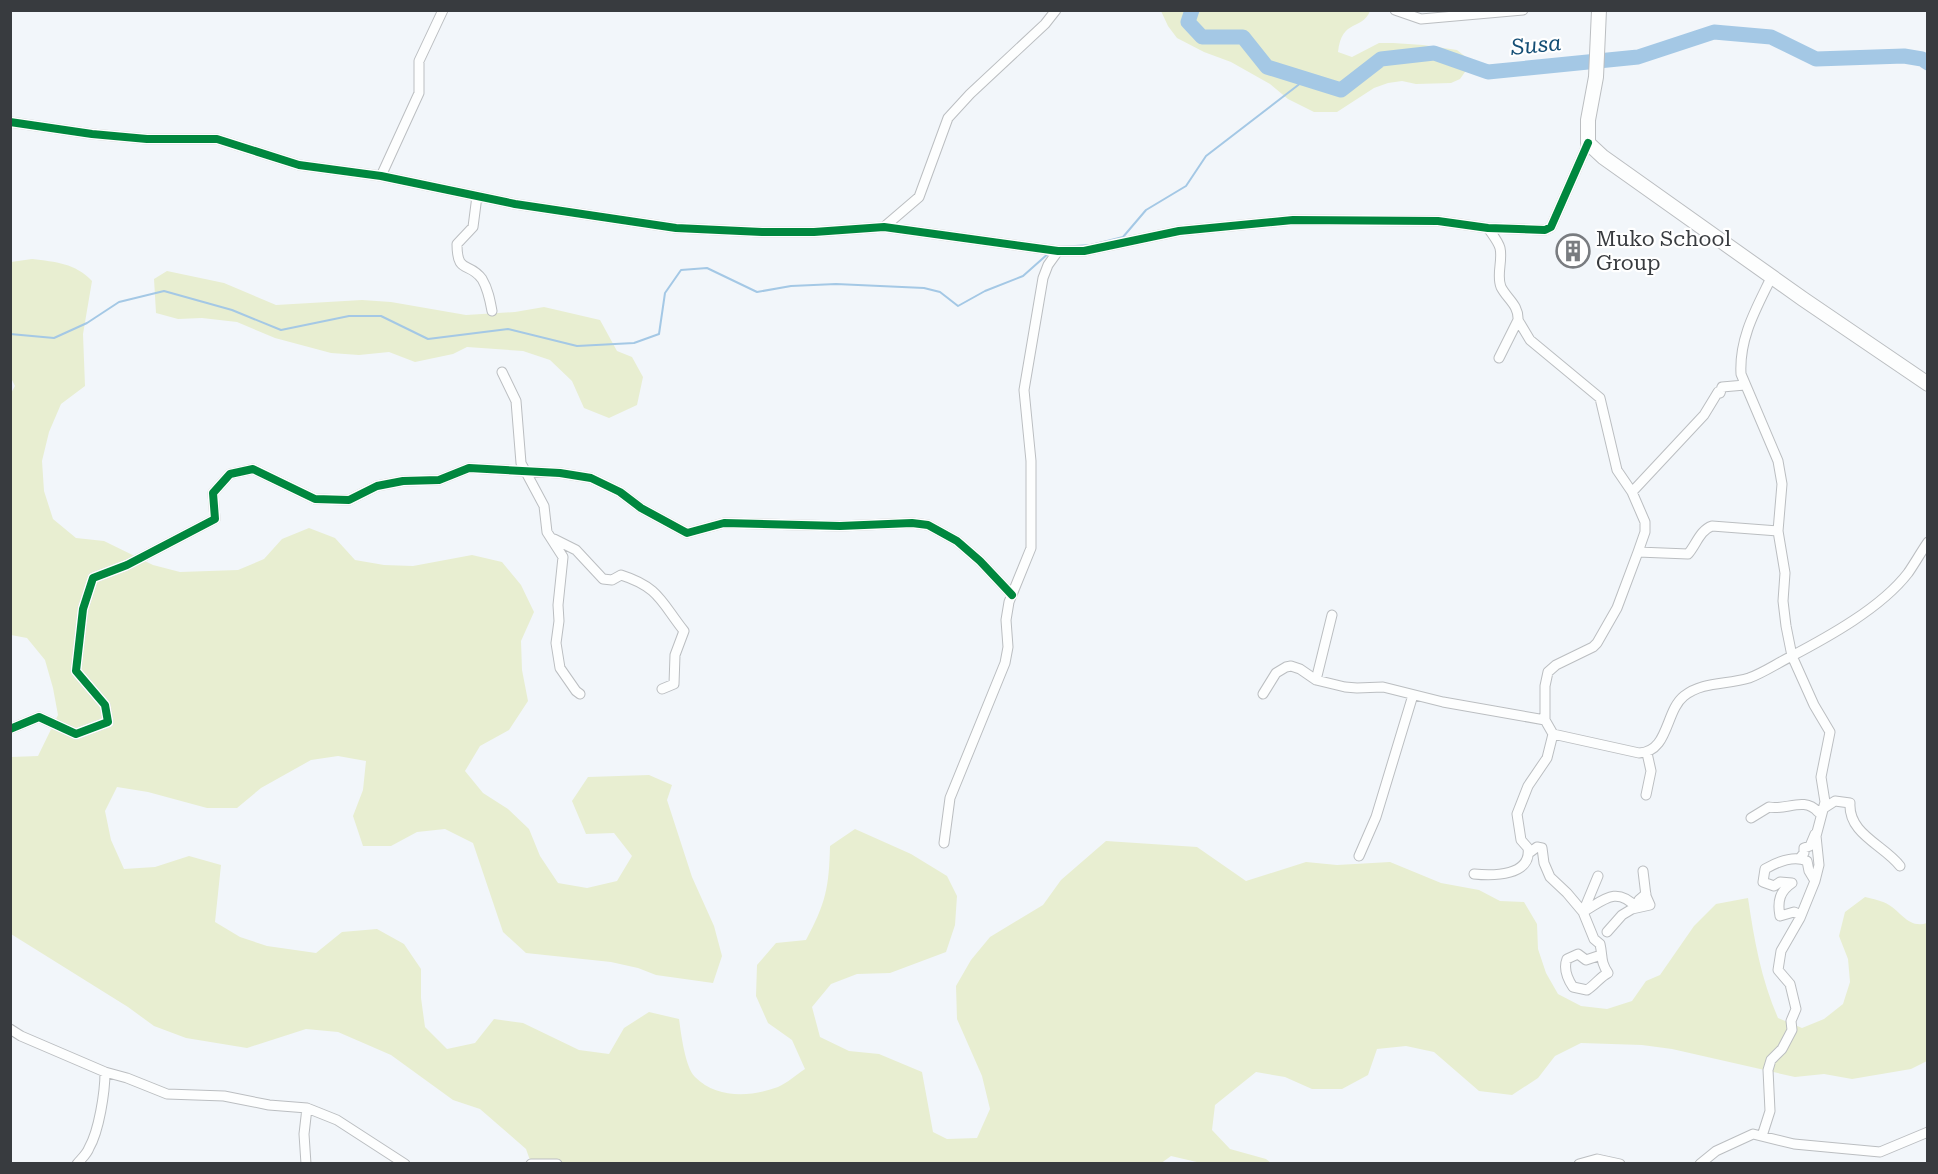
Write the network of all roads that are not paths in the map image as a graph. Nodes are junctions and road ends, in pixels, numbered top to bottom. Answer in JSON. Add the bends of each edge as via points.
{"nodes":[{"id":1,"x":443,"y":10,"type":"edge"},
{"id":2,"x":1056,"y":10,"type":"edge"},
{"id":3,"x":1395,"y":10,"type":"edge"},
{"id":4,"x":1523,"y":10,"type":"edge"},
{"id":5,"x":1599,"y":10,"type":"edge"},
{"id":6,"x":1486,"y":13,"type":"edge"},
{"id":7,"x":10,"y":122,"type":"edge"},
{"id":8,"x":1588,"y":143,"type":"junction"},
{"id":9,"x":381,"y":176,"type":"junction"},
{"id":10,"x":477,"y":196,"type":"junction"},
{"id":11,"x":884,"y":227,"type":"junction"},
{"id":12,"x":1488,"y":228,"type":"junction"},
{"id":13,"x":1053,"y":250,"type":"junction"},
{"id":14,"x":1771,"y":278,"type":"junction"},
{"id":15,"x":492,"y":311,"type":"dead end"},
{"id":16,"x":1518,"y":320,"type":"junction"},
{"id":17,"x":1499,"y":358,"type":"dead end"},
{"id":18,"x":502,"y":372,"type":"dead end"},
{"id":19,"x":1928,"y":384,"type":"edge"},
{"id":20,"x":1745,"y":385,"type":"junction"},
{"id":21,"x":524,"y":470,"type":"junction"},
{"id":22,"x":1632,"y":492,"type":"junction"},
{"id":23,"x":1778,"y":531,"type":"junction"},
{"id":24,"x":552,"y":538,"type":"junction"},
{"id":25,"x":1928,"y":542,"type":"edge"},
{"id":26,"x":1638,"y":552,"type":"junction"},
{"id":27,"x":1012,"y":595,"type":"junction"},
{"id":28,"x":1332,"y":615,"type":"dead end"},
{"id":29,"x":1792,"y":656,"type":"junction"},
{"id":30,"x":1316,"y":680,"type":"junction"},
{"id":31,"x":662,"y":690,"type":"dead end"},
{"id":32,"x":580,"y":694,"type":"dead end"},
{"id":33,"x":1263,"y":694,"type":"dead end"},
{"id":34,"x":1413,"y":695,"type":"junction"},
{"id":35,"x":1545,"y":720,"type":"junction"},
{"id":36,"x":10,"y":729,"type":"edge"},
{"id":37,"x":1553,"y":734,"type":"junction"},
{"id":38,"x":1647,"y":753,"type":"junction"},
{"id":39,"x":1646,"y":795,"type":"dead end"},
{"id":40,"x":1824,"y":807,"type":"junction"},
{"id":41,"x":1751,"y":818,"type":"dead end"},
{"id":42,"x":1818,"y":829,"type":"junction"},
{"id":43,"x":944,"y":843,"type":"dead end"},
{"id":44,"x":1529,"y":853,"type":"junction"},
{"id":45,"x":1359,"y":856,"type":"dead end"},
{"id":46,"x":1800,"y":858,"type":"junction"},
{"id":47,"x":1899,"y":866,"type":"dead end"},
{"id":48,"x":1643,"y":871,"type":"dead end"},
{"id":49,"x":1474,"y":874,"type":"dead end"},
{"id":50,"x":1598,"y":876,"type":"dead end"},
{"id":51,"x":1815,"y":881,"type":"junction"},
{"id":52,"x":1646,"y":894,"type":"junction"},
{"id":53,"x":1583,"y":912,"type":"junction"},
{"id":54,"x":1801,"y":915,"type":"junction"},
{"id":55,"x":1607,"y":932,"type":"dead end"},
{"id":56,"x":1601,"y":955,"type":"junction"},
{"id":57,"x":10,"y":1029,"type":"edge"},
{"id":58,"x":105,"y":1072,"type":"junction"},
{"id":59,"x":307,"y":1108,"type":"junction"},
{"id":60,"x":1928,"y":1132,"type":"edge"},
{"id":61,"x":1762,"y":1136,"type":"junction"},
{"id":62,"x":77,"y":1164,"type":"edge"},
{"id":63,"x":306,"y":1164,"type":"edge"},
{"id":64,"x":405,"y":1164,"type":"edge"},
{"id":65,"x":531,"y":1164,"type":"edge"},
{"id":66,"x":557,"y":1164,"type":"edge"},
{"id":67,"x":1579,"y":1164,"type":"edge"},
{"id":68,"x":1620,"y":1164,"type":"edge"},
{"id":69,"x":1700,"y":1164,"type":"edge"}],
"edges":[{"from":1,"to":9,"type":"street","via":[[419,61],[419,93]]},
{"from":2,"to":11,"type":"street","via":[[948,118],[919,197]]},
{"from":3,"to":6,"type":"street","via":[[1421,19]]},
{"from":4,"to":6,"type":"street"},
{"from":5,"to":8,"type":"main road"},
{"from":7,"to":9,"type":"street","via":[[136,138],[217,140],[299,165]]},
{"from":8,"to":12,"type":"street","via":[[1549,229]]},
{"from":8,"to":14,"type":"main road"},
{"from":9,"to":10,"type":"street"},
{"from":10,"to":11,"type":"street","via":[[676,228],[814,232]]},
{"from":10,"to":15,"type":"street","via":[[473,227],[457,244],[458,262],[482,280]]},
{"from":11,"to":13,"type":"street"},
{"from":12,"to":13,"type":"street","via":[[1438,221],[1293,220],[1179,231],[1084,251]]},
{"from":12,"to":16,"type":"street","via":[[1500,248],[1501,287],[1516,308]]},
{"from":13,"to":27,"type":"street","via":[[1043,278],[1025,378],[1024,406],[1031,461],[1031,548]]},
{"from":14,"to":19,"type":"main road"},
{"from":14,"to":20,"type":"street","via":[[1745,333],[1740,358]]},
{"from":16,"to":17,"type":"street"},
{"from":16,"to":22,"type":"street","via":[[1530,340],[1600,398],[1617,470]]},
{"from":18,"to":21,"type":"street","via":[[516,401]]},
{"from":20,"to":22,"type":"street","via":[[1722,387],[1704,415]]},
{"from":20,"to":23,"type":"street","via":[[1778,461],[1782,484]]},
{"from":21,"to":24,"type":"street","via":[[544,506],[547,532]]},
{"from":21,"to":27,"type":"street","via":[[591,478],[687,533],[724,523],[928,525],[957,541]]},
{"from":21,"to":36,"type":"street","via":[[469,468],[439,480],[377,486],[349,500],[315,500],[253,469],[230,474],[213,493],[216,519],[93,579],[83,609],[76,671],[105,705],[108,722],[76,734],[39,717]]},
{"from":22,"to":26,"type":"street","via":[[1646,527]]},
{"from":23,"to":26,"type":"street","via":[[1712,526],[1688,554]]},
{"from":23,"to":29,"type":"street"},
{"from":24,"to":31,"type":"street","via":[[576,550],[603,579],[621,575],[653,589],[684,632],[675,655],[674,684]]},
{"from":24,"to":32,"type":"street","via":[[563,557],[556,643],[560,668]]},
{"from":25,"to":29,"type":"street","via":[[1907,574],[1885,596],[1832,636]]},
{"from":26,"to":35,"type":"street","via":[[1615,612],[1597,643],[1548,672]]},
{"from":27,"to":43,"type":"street","via":[[1006,620],[1005,663],[950,798]]},
{"from":28,"to":30,"type":"street"},
{"from":29,"to":38,"type":"street","via":[[1748,678],[1714,683],[1685,695],[1678,701],[1655,747]]},
{"from":29,"to":40,"type":"street","via":[[1830,732],[1821,777]]},
{"from":30,"to":33,"type":"street","via":[[1300,669],[1286,667],[1272,677]]},
{"from":30,"to":34,"type":"street","via":[[1357,688],[1383,687]]},
{"from":34,"to":35,"type":"street"},
{"from":34,"to":45,"type":"street","via":[[1379,807]]},
{"from":35,"to":37,"type":"street"},
{"from":37,"to":38,"type":"street"},
{"from":37,"to":44,"type":"street","via":[[1546,759],[1528,786],[1517,814],[1521,840]]},
{"from":38,"to":39,"type":"street","via":[[1651,771]]},
{"from":40,"to":41,"type":"street","via":[[1818,812],[1807,804],[1787,804],[1769,807]]},
{"from":40,"to":42,"type":"street"},
{"from":40,"to":47,"type":"street","via":[[1834,801],[1850,803],[1850,813],[1864,834]]},
{"from":42,"to":46,"type":"street"},
{"from":42,"to":51,"type":"street","via":[[1819,865]]},
{"from":44,"to":49,"type":"street","via":[[1520,867],[1511,872]]},
{"from":44,"to":53,"type":"street","via":[[1542,848],[1550,877]]},
{"from":46,"to":51,"type":"street","via":[[1808,861]]},
{"from":46,"to":54,"type":"street","via":[[1765,869],[1763,882],[1774,886],[1792,883],[1779,898],[1780,916],[1794,912]]},
{"from":48,"to":52,"type":"street"},
{"from":50,"to":53,"type":"street"},
{"from":51,"to":54,"type":"street"},
{"from":52,"to":53,"type":"street","via":[[1636,907],[1627,897],[1614,895]]},
{"from":52,"to":55,"type":"street","via":[[1650,905],[1622,915]]},
{"from":53,"to":56,"type":"street","via":[[1600,944]]},
{"from":54,"to":61,"type":"street","via":[[1781,951],[1778,970],[1790,984],[1796,1009],[1792,1030],[1768,1070],[1770,1111]]},
{"from":56,"to":56,"type":"street","via":[[1608,973],[1587,990],[1573,987],[1566,972],[1567,959],[1578,954],[1587,960]]},
{"from":57,"to":58,"type":"street"},
{"from":58,"to":59,"type":"street","via":[[167,1094],[224,1096]]},
{"from":58,"to":62,"type":"street","via":[[105,1089],[89,1149]]},
{"from":59,"to":63,"type":"street"},
{"from":59,"to":64,"type":"street","via":[[337,1120]]},
{"from":60,"to":61,"type":"street","via":[[1880,1152],[1794,1144]]},
{"from":61,"to":69,"type":"street","via":[[1753,1134],[1735,1141]]},
{"from":65,"to":66,"type":"street"},
{"from":67,"to":68,"type":"street","via":[[1598,1159]]}]}
